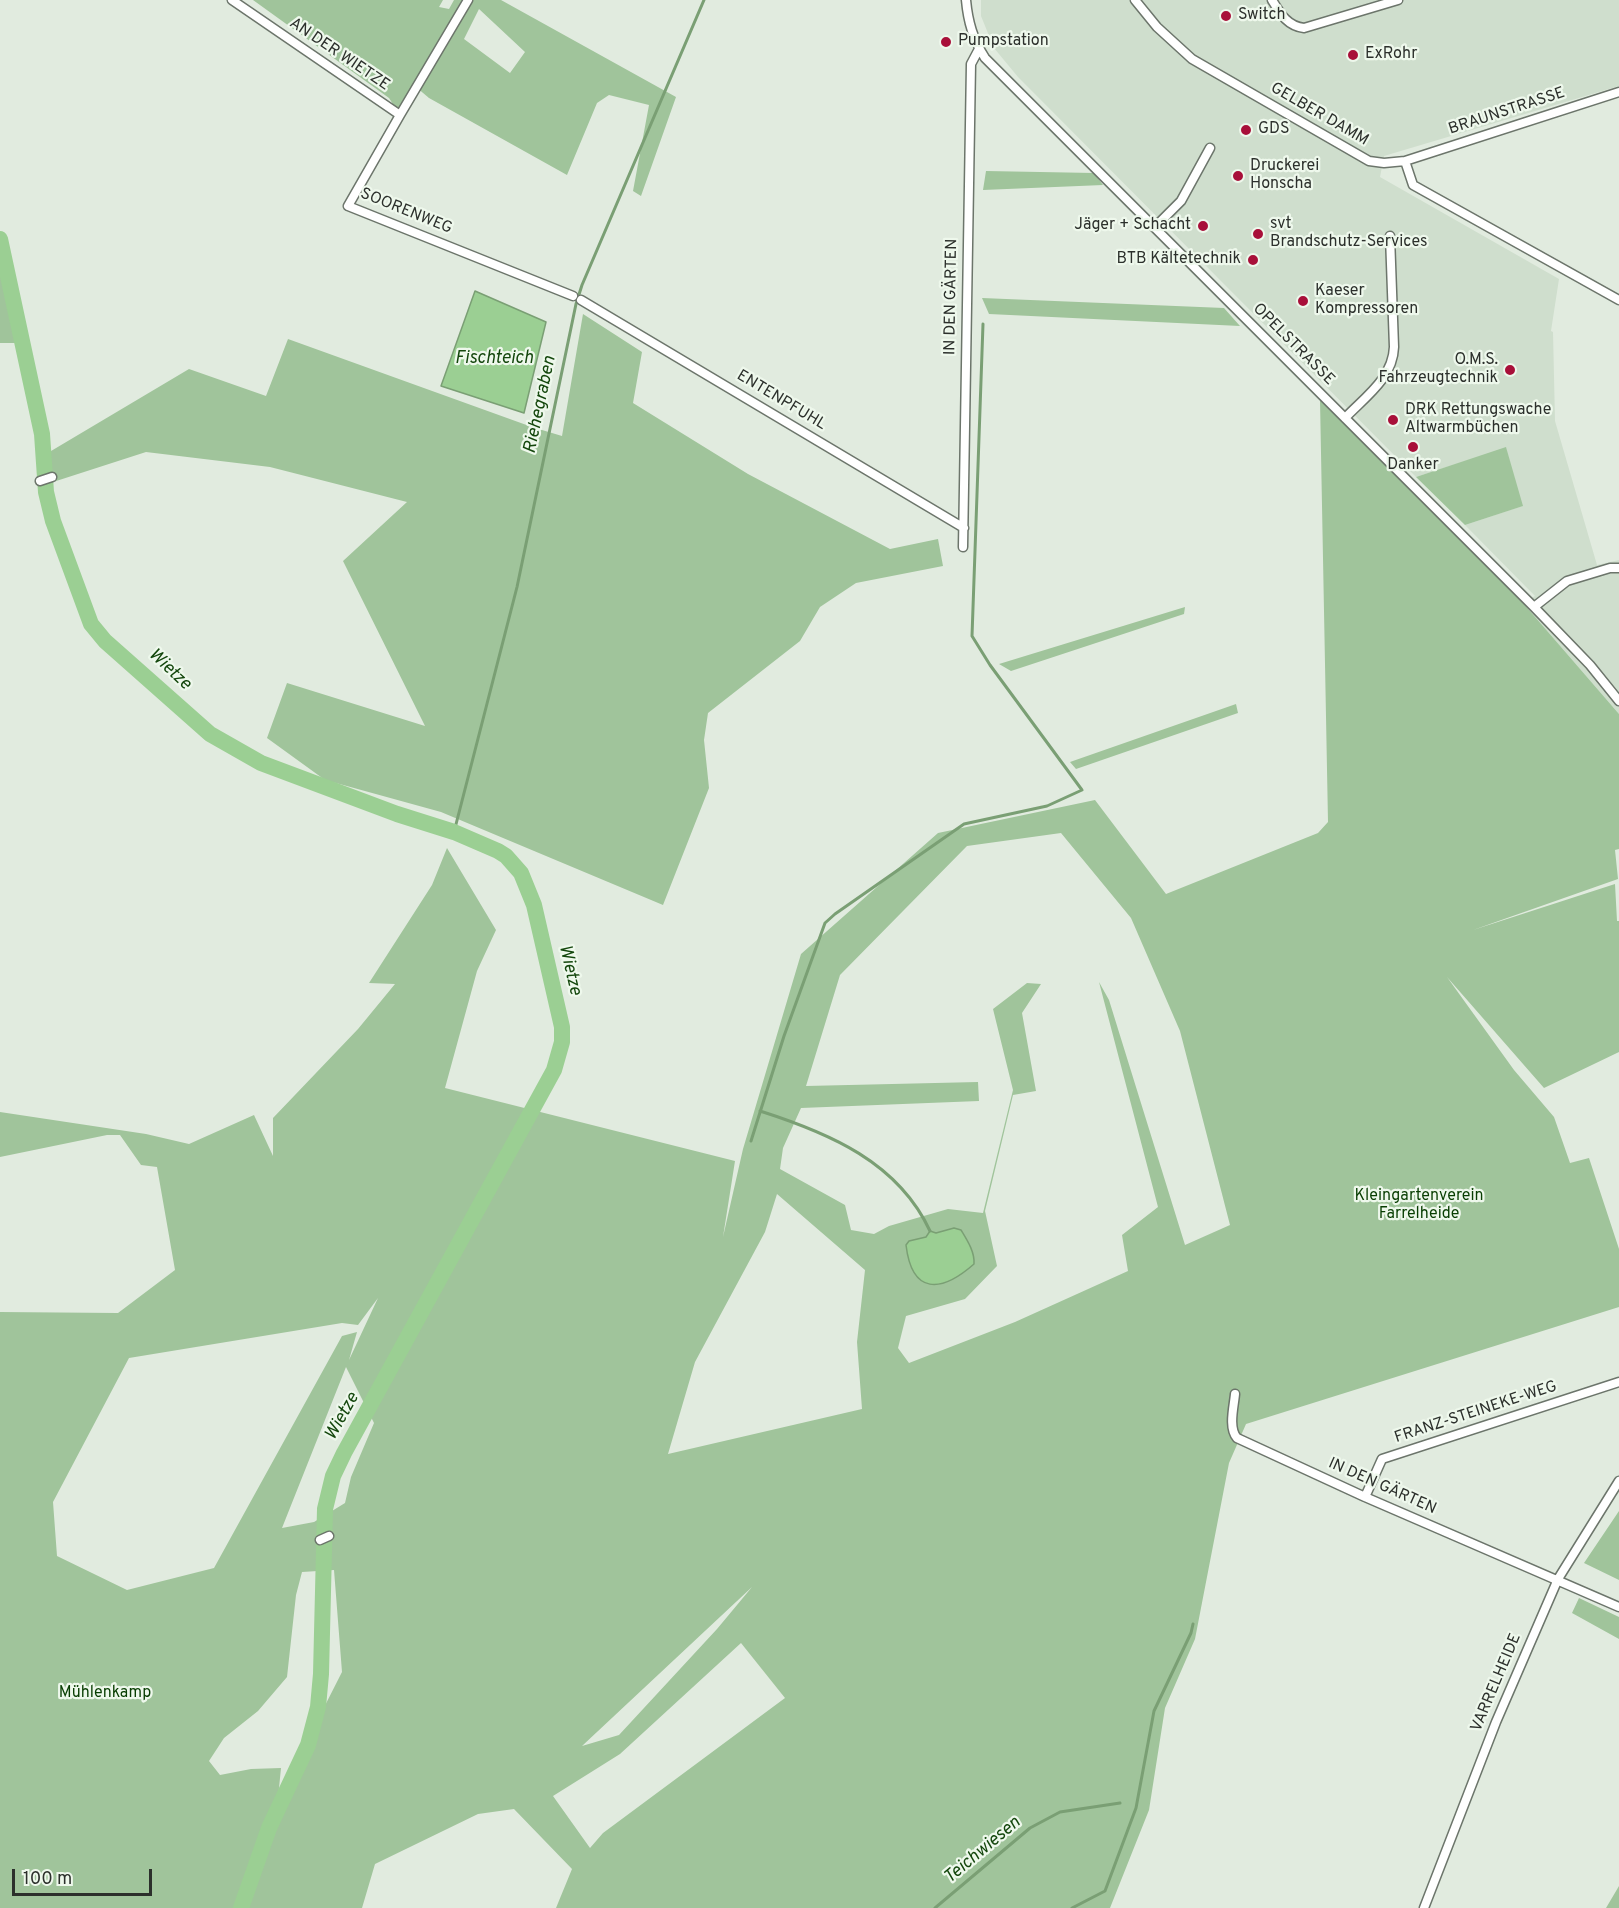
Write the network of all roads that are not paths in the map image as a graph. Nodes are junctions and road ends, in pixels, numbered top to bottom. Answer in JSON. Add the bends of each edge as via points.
{"nodes":[{"id":1,"x":232,"y":0,"type":"edge"},
{"id":2,"x":468,"y":0,"type":"edge"},
{"id":3,"x":966,"y":0,"type":"edge"},
{"id":4,"x":1135,"y":0,"type":"edge"},
{"id":5,"x":1272,"y":0,"type":"edge"},
{"id":6,"x":1398,"y":0,"type":"edge"},
{"id":7,"x":980,"y":49,"type":"junction"},
{"id":8,"x":1619,"y":92,"type":"edge"},
{"id":9,"x":399,"y":115,"type":"junction"},
{"id":10,"x":1210,"y":148,"type":"dead end"},
{"id":11,"x":1405,"y":161,"type":"junction"},
{"id":12,"x":1155,"y":227,"type":"junction"},
{"id":13,"x":1390,"y":236,"type":"dead end"},
{"id":14,"x":577,"y":298,"type":"joint"},
{"id":15,"x":1619,"y":300,"type":"edge"},
{"id":16,"x":1345,"y":417,"type":"junction"},
{"id":17,"x":52,"y":477,"type":"dead end"},
{"id":18,"x":40,"y":481,"type":"dead end"},
{"id":19,"x":964,"y":528,"type":"junction"},
{"id":20,"x":963,"y":548,"type":"dead end"},
{"id":21,"x":1619,"y":568,"type":"edge"},
{"id":22,"x":1534,"y":607,"type":"junction"},
{"id":23,"x":1619,"y":701,"type":"edge"},
{"id":24,"x":1619,"y":1382,"type":"edge"},
{"id":25,"x":1235,"y":1394,"type":"dead end"},
{"id":26,"x":1619,"y":1481,"type":"edge"},
{"id":27,"x":1365,"y":1497,"type":"junction"},
{"id":28,"x":1558,"y":1579,"type":"junction"},
{"id":29,"x":1619,"y":1607,"type":"edge"},
{"id":30,"x":1424,"y":1908,"type":"edge"}],
"edges":[{"from":1,"to":9,"type":"street","name":"AN DER WIETZE"},
{"from":2,"to":9,"type":"street","name":"SOORENWEG"},
{"from":3,"to":7,"type":"street","name":"OPELSTRASSE","via":[[968,23]]},
{"from":4,"to":11,"type":"street","name":"GELBER DAMM","via":[[1192,59],[1369,160]]},
{"from":5,"to":6,"type":"street","via":[[1285,20],[1304,28]]},
{"from":7,"to":12,"type":"street","name":"OPELSTRASSE","via":[[984,58]]},
{"from":7,"to":19,"type":"street","name":"IN DEN GÄRTEN","via":[[971,64]]},
{"from":8,"to":11,"type":"street","name":"BRAUNSTRASSE"},
{"from":9,"to":14,"type":"street","name":"SOORENWEG","via":[[348,206]]},
{"from":10,"to":12,"type":"street","via":[[1181,201]]},
{"from":11,"to":15,"type":"street","via":[[1413,185]]},
{"from":12,"to":16,"type":"street","name":"OPELSTRASSE"},
{"from":13,"to":16,"type":"street","via":[[1392,364],[1386,376]]},
{"from":14,"to":19,"type":"street","name":"ENTENPFUHL"},
{"from":16,"to":22,"type":"street","name":"OPELSTRASSE"},
{"from":17,"to":18,"type":"street"},
{"from":19,"to":20,"type":"street","name":"IN DEN GÄRTEN"},
{"from":21,"to":22,"type":"street","via":[[1567,581]]},
{"from":22,"to":23,"type":"street","name":"OPELSTRASSE"},
{"from":24,"to":27,"type":"street","name":"FRANZ-STEINEKE-WEG","via":[[1382,1459]]},
{"from":25,"to":27,"type":"street","name":"IN DEN GÄRTEN","via":[[1233,1434],[1237,1438]]},
{"from":26,"to":28,"type":"street","name":"VARRELHEIDE"},
{"from":27,"to":28,"type":"street","name":"IN DEN GÄRTEN"},
{"from":28,"to":29,"type":"street","name":"IN DEN GÄRTEN"},
{"from":28,"to":30,"type":"street","name":"VARRELHEIDE","via":[[1496,1722]]}]}
